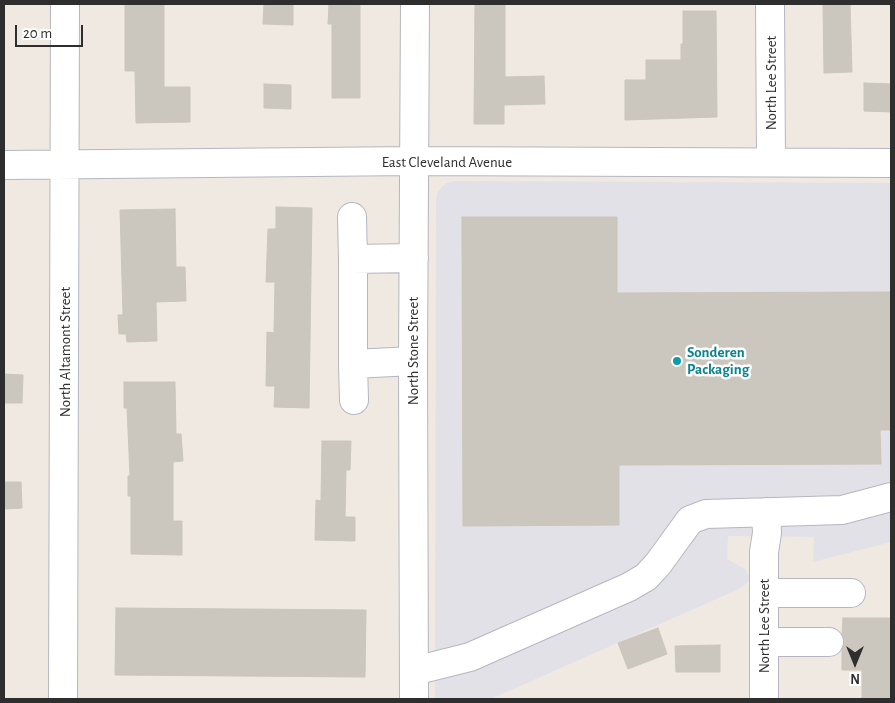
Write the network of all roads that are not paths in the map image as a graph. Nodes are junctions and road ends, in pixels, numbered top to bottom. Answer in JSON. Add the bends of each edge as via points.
{"nodes":[{"id":1,"x":65,"y":4,"type":"edge"},
{"id":2,"x":415,"y":4,"type":"edge"},
{"id":3,"x":770,"y":4,"type":"edge"},
{"id":4,"x":414,"y":161,"type":"junction"},
{"id":5,"x":771,"y":162,"type":"junction"},
{"id":6,"x":891,"y":163,"type":"edge"},
{"id":7,"x":4,"y":165,"type":"edge"},
{"id":8,"x":65,"y":166,"type":"junction"},
{"id":9,"x":352,"y":217,"type":"dead end"},
{"id":10,"x":414,"y":258,"type":"junction"},
{"id":11,"x":352,"y":259,"type":"junction"},
{"id":12,"x":413,"y":361,"type":"junction"},
{"id":13,"x":353,"y":364,"type":"junction"},
{"id":14,"x":354,"y":400,"type":"dead end"},
{"id":15,"x":891,"y":497,"type":"edge"},
{"id":16,"x":766,"y":512,"type":"junction"},
{"id":17,"x":764,"y":593,"type":"junction"},
{"id":18,"x":851,"y":593,"type":"dead end"},
{"id":19,"x":764,"y":642,"type":"junction"},
{"id":20,"x":829,"y":642,"type":"dead end"},
{"id":21,"x":414,"y":671,"type":"junction"},
{"id":22,"x":63,"y":699,"type":"edge"},
{"id":23,"x":414,"y":699,"type":"edge"},
{"id":24,"x":764,"y":699,"type":"edge"}],
"edges":[{"from":1,"to":8,"type":"street","name":"North Altamont Street"},
{"from":2,"to":4,"type":"street","name":"North Stone Street"},
{"from":3,"to":5,"type":"street","name":"North Lee Street"},
{"from":4,"to":5,"type":"street","name":"East Cleveland Avenue"},
{"from":4,"to":8,"type":"street","name":"East Cleveland Avenue"},
{"from":4,"to":10,"type":"street","name":"North Stone Street"},
{"from":5,"to":6,"type":"street","name":"East Cleveland Avenue"},
{"from":7,"to":8,"type":"street","name":"East Cleveland Avenue"},
{"from":8,"to":22,"type":"street","name":"North Altamont Street"},
{"from":9,"to":11,"type":"street"},
{"from":10,"to":11,"type":"street"},
{"from":10,"to":12,"type":"street","name":"North Stone Street"},
{"from":11,"to":13,"type":"street"},
{"from":12,"to":13,"type":"street"},
{"from":12,"to":21,"type":"street","name":"North Stone Street"},
{"from":13,"to":14,"type":"street"},
{"from":15,"to":16,"type":"street","via":[[842,510]]},
{"from":16,"to":17,"type":"street","name":"North Lee Street"},
{"from":16,"to":21,"type":"street","via":[[706,514],[690,520],[658,564],[646,577],[629,587],[470,657]]},
{"from":17,"to":18,"type":"street"},
{"from":17,"to":19,"type":"street","name":"North Lee Street"},
{"from":19,"to":20,"type":"street"},
{"from":19,"to":24,"type":"street","name":"North Lee Street"},
{"from":21,"to":23,"type":"street","name":"North Stone Street"}]}
